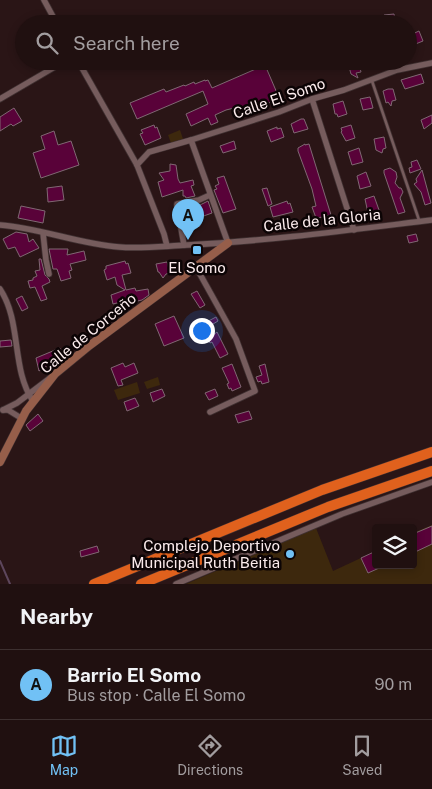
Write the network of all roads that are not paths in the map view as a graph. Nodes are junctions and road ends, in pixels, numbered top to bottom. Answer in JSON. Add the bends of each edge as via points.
{"nodes":[{"id":1,"x":44,"y":0,"type":"edge"},
{"id":2,"x":53,"y":15,"type":"edge"},
{"id":3,"x":432,"y":63,"type":"edge"},
{"id":4,"x":417,"y":65,"type":"edge"},
{"id":5,"x":49,"y":70,"type":"edge"},
{"id":6,"x":83,"y":70,"type":"edge"},
{"id":7,"x":401,"y":70,"type":"edge"},
{"id":8,"x":372,"y":80,"type":"junction"},
{"id":9,"x":312,"y":98,"type":"junction"},
{"id":10,"x":0,"y":99,"type":"edge"},
{"id":11,"x":191,"y":140,"type":"junction"},
{"id":12,"x":137,"y":165,"type":"junction"},
{"id":13,"x":210,"y":195,"type":"junction"},
{"id":14,"x":0,"y":220,"type":"edge"},
{"id":15,"x":432,"y":220,"type":"edge"},
{"id":16,"x":420,"y":221,"type":"junction"},
{"id":17,"x":0,"y":225,"type":"edge"},
{"id":18,"x":8,"y":225,"type":"junction"},
{"id":19,"x":354,"y":230,"type":"junction"},
{"id":20,"x":43,"y":233,"type":"junction"},
{"id":21,"x":228,"y":243,"type":"junction"},
{"id":22,"x":216,"y":244,"type":"junction"},
{"id":23,"x":184,"y":245,"type":"junction"},
{"id":24,"x":167,"y":246,"type":"junction"},
{"id":25,"x":209,"y":256,"type":"junction"},
{"id":26,"x":196,"y":267,"type":"junction"},
{"id":27,"x":49,"y":274,"type":"dead end"},
{"id":28,"x":0,"y":289,"type":"edge"},
{"id":29,"x":164,"y":290,"type":"junction"},
{"id":30,"x":168,"y":298,"type":"dead end"},
{"id":31,"x":22,"y":398,"type":"junction"},
{"id":32,"x":30,"y":398,"type":"junction"},
{"id":33,"x":2,"y":411,"type":"edge"},
{"id":34,"x":210,"y":412,"type":"dead end"},
{"id":35,"x":24,"y":414,"type":"junction"},
{"id":36,"x":432,"y":452,"type":"edge"},
{"id":37,"x":0,"y":462,"type":"edge"},
{"id":38,"x":432,"y":470,"type":"edge"},
{"id":39,"x":432,"y":482,"type":"edge"},
{"id":40,"x":94,"y":584,"type":"edge"},
{"id":41,"x":141,"y":584,"type":"edge"},
{"id":42,"x":176,"y":584,"type":"edge"}],
"edges":[{"from":1,"to":2,"type":"street"},
{"from":3,"to":4,"type":"street","name":"Calle El Somo"},
{"from":5,"to":10,"type":"street"},
{"from":6,"to":12,"type":"street"},
{"from":7,"to":8,"type":"street","name":"Calle El Somo"},
{"from":8,"to":9,"type":"street","name":"Calle El Somo"},
{"from":8,"to":16,"type":"lane"},
{"from":9,"to":11,"type":"street","name":"Calle El Somo","via":[[280,112]]},
{"from":9,"to":19,"type":"street"},
{"from":11,"to":12,"type":"street","name":"Calle El Somo","via":[[149,152]]},
{"from":11,"to":13,"type":"street"},
{"from":12,"to":24,"type":"street"},
{"from":13,"to":21,"type":"street"},
{"from":13,"to":23,"type":"street","via":[[178,204]]},
{"from":14,"to":18,"type":"street"},
{"from":15,"to":16,"type":"street","name":"Calle de la Gloria"},
{"from":16,"to":19,"type":"street","name":"Calle de la Gloria"},
{"from":17,"to":18,"type":"street"},
{"from":18,"to":20,"type":"street"},
{"from":19,"to":21,"type":"street","name":"Calle de la Gloria"},
{"from":20,"to":24,"type":"street","via":[[118,247]]},
{"from":20,"to":27,"type":"street"},
{"from":21,"to":22,"type":"street","name":"Calle de la Gloria"},
{"from":21,"to":25,"type":"main road","name":"Calle de Corceño"},
{"from":22,"to":23,"type":"street"},
{"from":22,"to":25,"type":"main road","name":"Calle de Corceño"},
{"from":23,"to":24,"type":"street"},
{"from":25,"to":26,"type":"main road","name":"Calle de Corceño"},
{"from":26,"to":29,"type":"main road","name":"Calle de Corceño"},
{"from":26,"to":34,"type":"street","via":[[236,339],[255,391]]},
{"from":28,"to":32,"type":"street","name":"Calle de Corceño","via":[[6,298],[24,386]]},
{"from":29,"to":30,"type":"lane"},
{"from":29,"to":32,"type":"main road","name":"Calle de Corceño","via":[[89,346]]},
{"from":31,"to":32,"type":"street"},
{"from":31,"to":33,"type":"street"},
{"from":31,"to":35,"type":"street"},
{"from":32,"to":35,"type":"main road","name":"Calle de Corceño"},
{"from":33,"to":35,"type":"street"},
{"from":35,"to":37,"type":"main road","name":"Calle de Corceño"},
{"from":36,"to":40,"type":"highway","via":[[322,490]]},
{"from":38,"to":41,"type":"highway","via":[[328,508]]},
{"from":39,"to":42,"type":"street","via":[[342,514]]}]}
